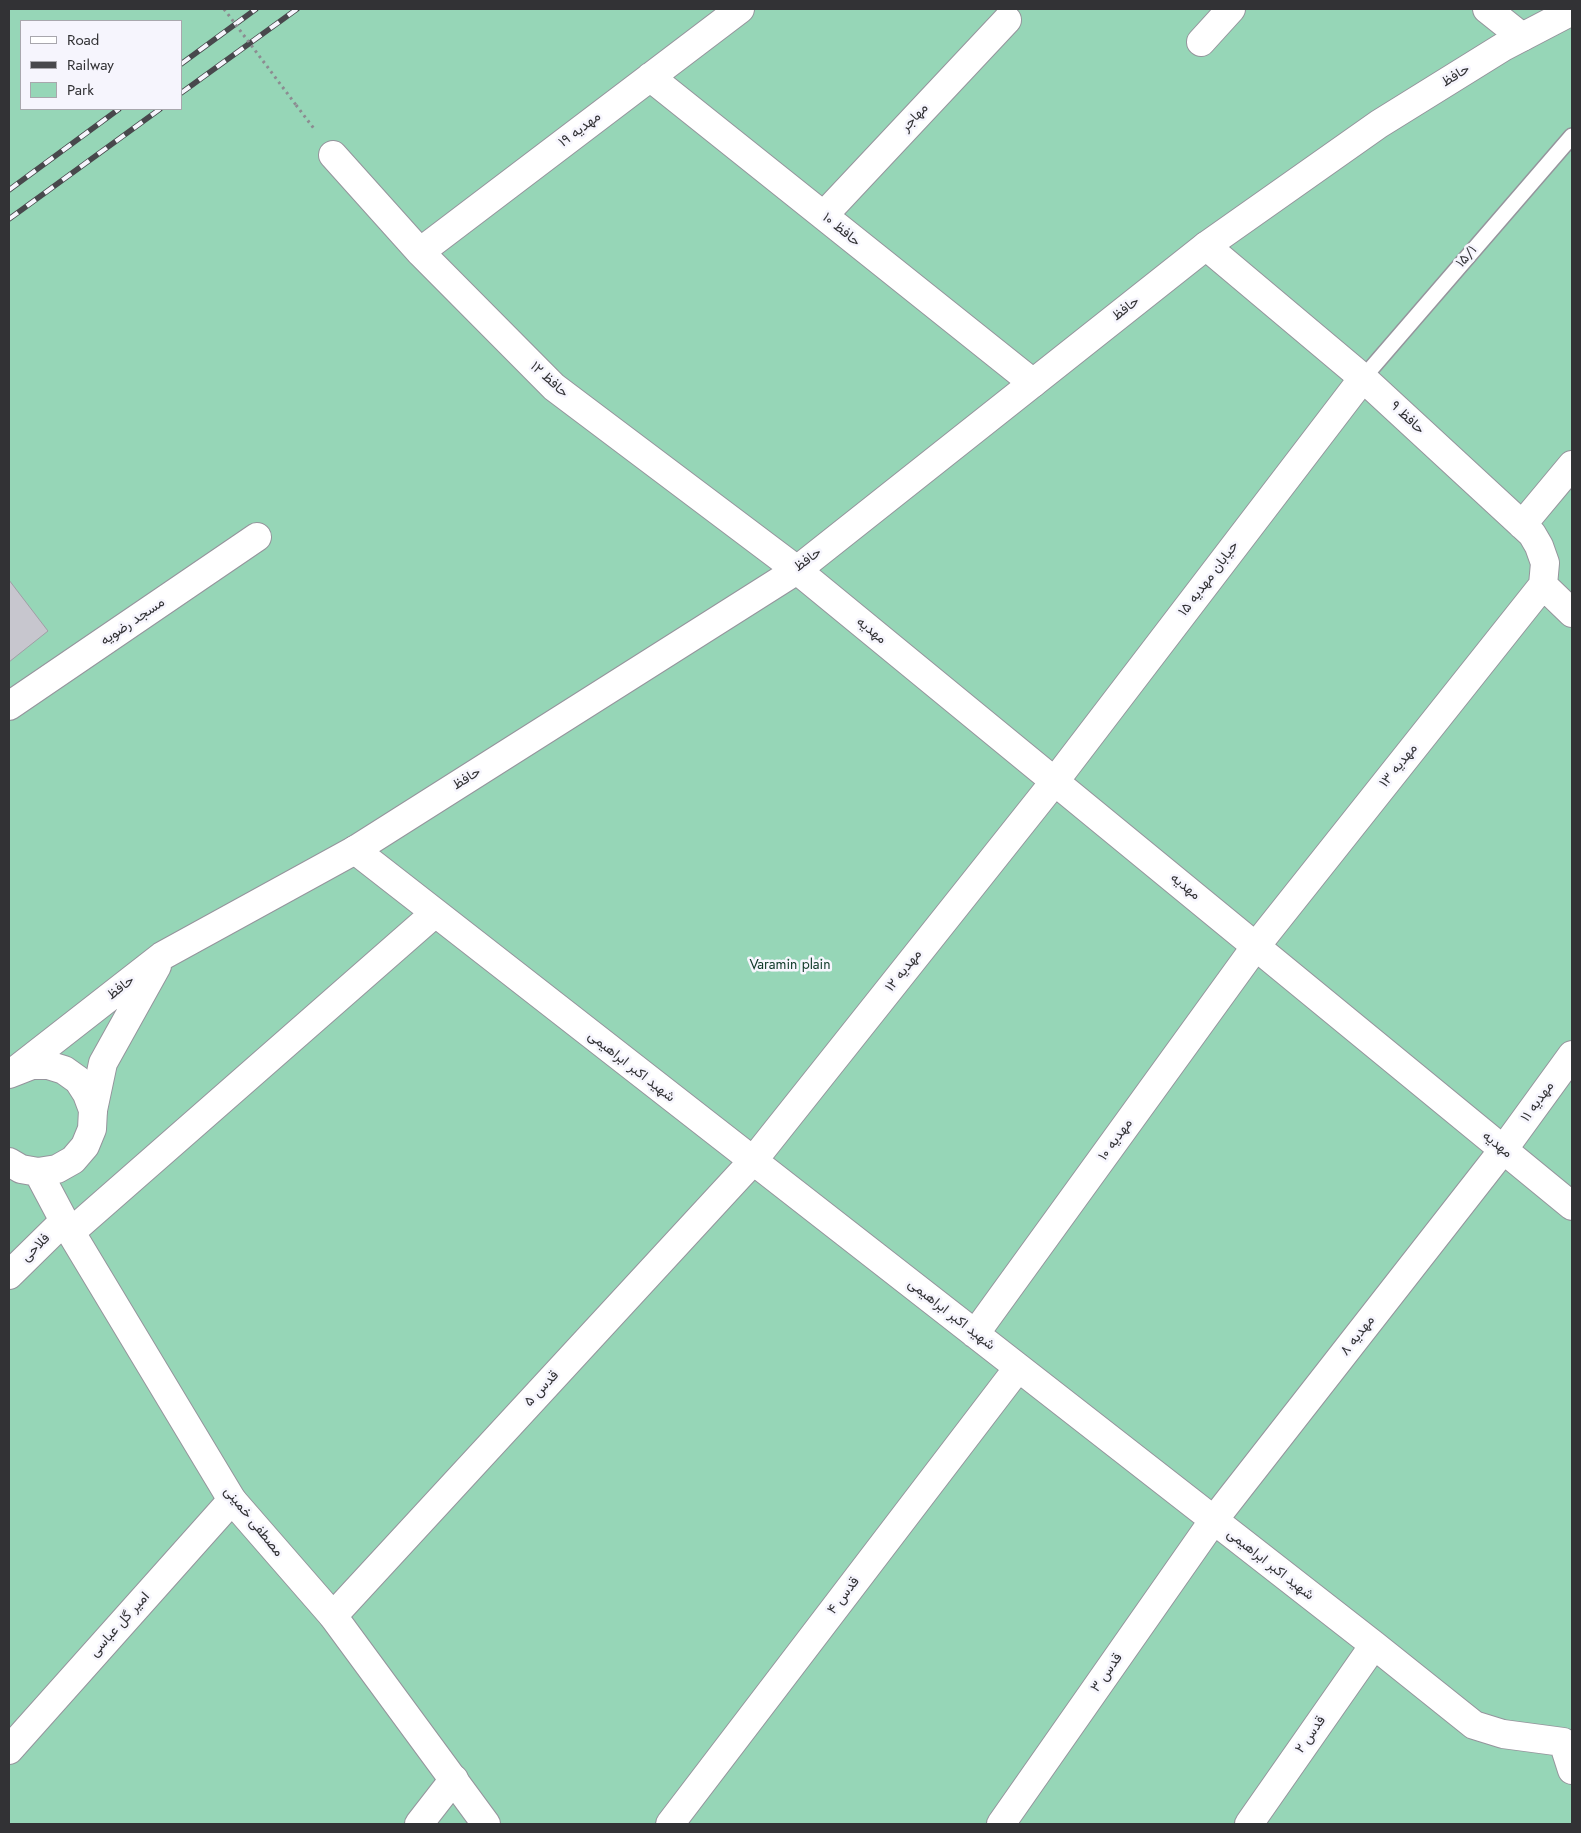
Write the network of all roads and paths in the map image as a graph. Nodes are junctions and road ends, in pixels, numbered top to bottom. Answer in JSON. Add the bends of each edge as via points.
{"nodes":[{"id":1,"x":224,"y":9,"type":"edge"},
{"id":2,"x":740,"y":9,"type":"edge"},
{"id":3,"x":1231,"y":9,"type":"edge"},
{"id":4,"x":1488,"y":9,"type":"edge"},
{"id":5,"x":1572,"y":11,"type":"edge"},
{"id":6,"x":1007,"y":20,"type":"dead end"},
{"id":7,"x":1522,"y":37,"type":"junction"},
{"id":8,"x":1201,"y":42,"type":"dead end"},
{"id":9,"x":650,"y":77,"type":"junction"},
{"id":10,"x":296,"y":104,"type":"dead end"},
{"id":11,"x":1572,"y":136,"type":"edge"},
{"id":12,"x":333,"y":155,"type":"dead end"},
{"id":13,"x":824,"y":215,"type":"junction"},
{"id":14,"x":1206,"y":246,"type":"junction"},
{"id":15,"x":420,"y":252,"type":"junction"},
{"id":16,"x":1363,"y":378,"type":"junction"},
{"id":17,"x":1033,"y":382,"type":"junction"},
{"id":18,"x":1572,"y":466,"type":"edge"},
{"id":19,"x":1522,"y":525,"type":"junction"},
{"id":20,"x":257,"y":537,"type":"dead end"},
{"id":21,"x":797,"y":570,"type":"junction"},
{"id":22,"x":1543,"y":586,"type":"junction"},
{"id":23,"x":1572,"y":612,"type":"edge"},
{"id":24,"x":9,"y":706,"type":"edge"},
{"id":25,"x":1055,"y":781,"type":"junction"},
{"id":26,"x":355,"y":850,"type":"junction"},
{"id":27,"x":435,"y":913,"type":"junction"},
{"id":28,"x":1256,"y":946,"type":"junction"},
{"id":29,"x":162,"y":956,"type":"junction"},
{"id":30,"x":1572,"y":1055,"type":"edge"},
{"id":31,"x":12,"y":1072,"type":"edge"},
{"id":32,"x":92,"y":1110,"type":"junction"},
{"id":33,"x":1503,"y":1150,"type":"junction"},
{"id":34,"x":9,"y":1162,"type":"edge"},
{"id":35,"x":752,"y":1162,"type":"junction"},
{"id":36,"x":38,"y":1172,"type":"junction"},
{"id":37,"x":1572,"y":1206,"type":"edge"},
{"id":38,"x":68,"y":1227,"type":"junction"},
{"id":39,"x":9,"y":1274,"type":"edge"},
{"id":40,"x":975,"y":1334,"type":"junction"},
{"id":41,"x":1018,"y":1368,"type":"junction"},
{"id":42,"x":232,"y":1500,"type":"junction"},
{"id":43,"x":1214,"y":1522,"type":"junction"},
{"id":44,"x":333,"y":1616,"type":"junction"},
{"id":45,"x":1374,"y":1645,"type":"junction"},
{"id":46,"x":1568,"y":1735,"type":"edge"},
{"id":47,"x":9,"y":1750,"type":"edge"},
{"id":48,"x":1572,"y":1770,"type":"edge"},
{"id":49,"x":454,"y":1779,"type":"junction"},
{"id":50,"x":419,"y":1824,"type":"edge"},
{"id":51,"x":486,"y":1824,"type":"edge"},
{"id":52,"x":670,"y":1824,"type":"edge"},
{"id":53,"x":1001,"y":1824,"type":"edge"},
{"id":54,"x":1249,"y":1824,"type":"edge"}],
"edges":[{"from":1,"to":10,"type":"path","bridge":true},
{"from":2,"to":9,"type":"street","name":"مهدیه ۱۹"},
{"from":3,"to":8,"type":"street"},
{"from":4,"to":7,"type":"street"},
{"from":5,"to":7,"type":"street","name":"حافظ"},
{"from":6,"to":13,"type":"street","name":"مهاجر"},
{"from":7,"to":14,"type":"street","name":"حافظ","via":[[1379,124]]},
{"from":9,"to":13,"type":"street","name":"حافظ ۱۰"},
{"from":9,"to":15,"type":"street","name":"مهدیه ۱۹"},
{"from":11,"to":16,"type":"lane","name":"۱۵/۱"},
{"from":12,"to":15,"type":"street","name":"حافظ ۱۲"},
{"from":13,"to":17,"type":"street","name":"حافظ ۱۰"},
{"from":14,"to":16,"type":"street","name":"حافظ ۹"},
{"from":14,"to":17,"type":"street","name":"حافظ"},
{"from":15,"to":21,"type":"street","name":"حافظ ۱۲","via":[[554,387]]},
{"from":16,"to":19,"type":"street","name":"حافظ ۹"},
{"from":16,"to":25,"type":"street","name":"حیابان مهدیه ۱۵"},
{"from":17,"to":21,"type":"street","name":"حافظ"},
{"from":18,"to":19,"type":"street"},
{"from":19,"to":22,"type":"street","name":"حافظ ۹","via":[[1532,534],[1545,563]]},
{"from":20,"to":24,"type":"street","name":"مسجد رضویه"},
{"from":21,"to":25,"type":"street","name":"مهدیه"},
{"from":21,"to":26,"type":"street","name":"حافظ"},
{"from":22,"to":23,"type":"street"},
{"from":22,"to":28,"type":"street","name":"مهدیه ۱۳"},
{"from":25,"to":28,"type":"street","name":"مهدیه"},
{"from":25,"to":35,"type":"street","name":"مهدیه ۱۲"},
{"from":26,"to":27,"type":"street","name":"شهید اکبر ابراهیمی"},
{"from":26,"to":29,"type":"street","name":"حافظ"},
{"from":27,"to":35,"type":"street","name":"شهید اکبر ابراهیمی"},
{"from":27,"to":38,"type":"street","name":"فلاحی"},
{"from":28,"to":33,"type":"street","name":"مهدیه"},
{"from":28,"to":40,"type":"street","name":"مهدیه ۱۰"},
{"from":29,"to":31,"type":"street","name":"حافظ"},
{"from":29,"to":32,"type":"street","via":[[103,1063]]},
{"from":30,"to":33,"type":"street","name":"مهدیه ۱۱"},
{"from":31,"to":32,"type":"street","via":[[32,1065],[64,1070],[78,1080]]},
{"from":32,"to":36,"type":"street","via":[[92,1128],[85,1146],[73,1160],[57,1169]]},
{"from":33,"to":37,"type":"street","name":"مهدیه"},
{"from":33,"to":43,"type":"street","name":"مهدیه ۸"},
{"from":34,"to":36,"type":"street"},
{"from":35,"to":40,"type":"street","name":"شهید اکبر ابراهیمی"},
{"from":35,"to":44,"type":"street","name":"قدس ۵"},
{"from":36,"to":38,"type":"street","name":"مصطفی خمینی"},
{"from":38,"to":39,"type":"street","name":"فلاحی"},
{"from":38,"to":42,"type":"street","name":"مصطفی خمینی"},
{"from":40,"to":41,"type":"street","name":"شهید اکبر ابراهیمی"},
{"from":41,"to":43,"type":"street","name":"شهید اکبر ابراهیمی"},
{"from":41,"to":52,"type":"street","name":"قدس ۴"},
{"from":42,"to":44,"type":"street","name":"مصطفی خمینی"},
{"from":42,"to":47,"type":"street","name":"امیر گل عباسی"},
{"from":43,"to":45,"type":"street","name":"شهید اکبر ابراهیمی"},
{"from":43,"to":53,"type":"street","name":"قدس ۳"},
{"from":44,"to":49,"type":"street","name":"مصطفی خمینی"},
{"from":45,"to":46,"type":"street","name":"شهید اکبر ابراهیمی","via":[[1474,1725],[1503,1734]]},
{"from":45,"to":54,"type":"street","name":"قدس ۲"},
{"from":46,"to":48,"type":"street"},
{"from":49,"to":50,"type":"street"},
{"from":49,"to":51,"type":"street","name":"مصطفی خمینی"}]}
